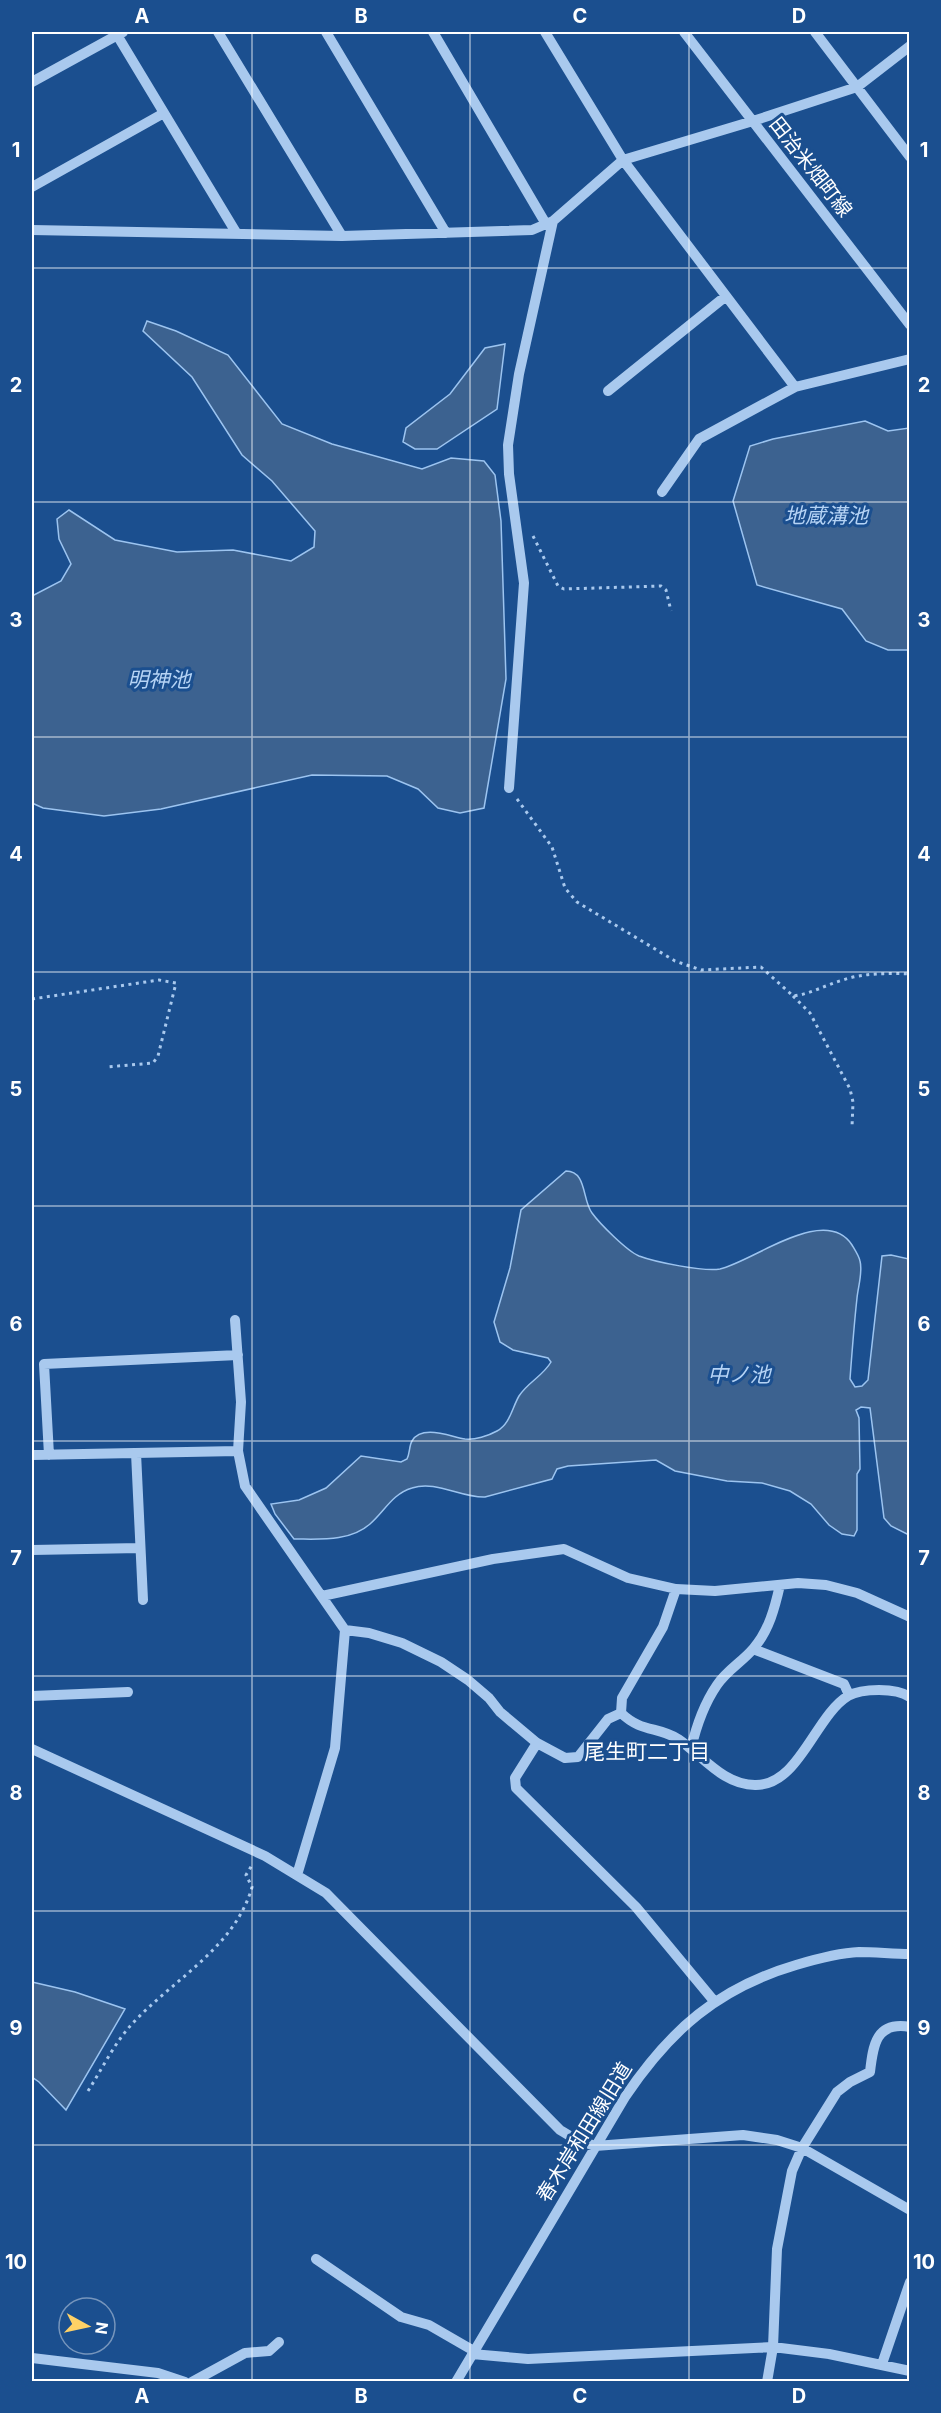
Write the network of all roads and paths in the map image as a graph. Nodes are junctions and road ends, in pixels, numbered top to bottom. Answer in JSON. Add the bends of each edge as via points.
{"nodes":[{"id":1,"x":218,"y":32,"type":"edge"},
{"id":2,"x":326,"y":32,"type":"edge"},
{"id":3,"x":433,"y":32,"type":"edge"},
{"id":4,"x":545,"y":32,"type":"edge"},
{"id":5,"x":684,"y":32,"type":"edge"},
{"id":6,"x":815,"y":32,"type":"edge"},
{"id":7,"x":120,"y":33,"type":"edge"},
{"id":8,"x":909,"y":46,"type":"edge"},
{"id":9,"x":32,"y":82,"type":"edge"},
{"id":10,"x":857,"y":87,"type":"junction"},
{"id":11,"x":164,"y":113,"type":"junction"},
{"id":12,"x":753,"y":122,"type":"junction"},
{"id":13,"x":909,"y":157,"type":"edge"},
{"id":14,"x":623,"y":160,"type":"junction"},
{"id":15,"x":32,"y":187,"type":"edge"},
{"id":16,"x":550,"y":222,"type":"junction"},
{"id":17,"x":32,"y":230,"type":"edge"},
{"id":18,"x":446,"y":233,"type":"junction"},
{"id":19,"x":237,"y":234,"type":"junction"},
{"id":20,"x":342,"y":236,"type":"junction"},
{"id":21,"x":726,"y":296,"type":"junction"},
{"id":22,"x":909,"y":325,"type":"edge"},
{"id":23,"x":909,"y":359,"type":"edge"},
{"id":24,"x":795,"y":387,"type":"junction"},
{"id":25,"x":608,"y":392,"type":"dead end"},
{"id":26,"x":662,"y":492,"type":"dead end"},
{"id":27,"x":532,"y":535,"type":"dead end"},
{"id":28,"x":671,"y":611,"type":"dead end"},
{"id":29,"x":509,"y":788,"type":"joint"},
{"id":30,"x":909,"y":974,"type":"edge"},
{"id":31,"x":793,"y":996,"type":"junction"},
{"id":32,"x":32,"y":999,"type":"edge"},
{"id":33,"x":107,"y":1068,"type":"dead end"},
{"id":34,"x":852,"y":1127,"type":"dead end"},
{"id":35,"x":235,"y":1320,"type":"dead end"},
{"id":36,"x":238,"y":1355,"type":"junction"},
{"id":37,"x":237,"y":1451,"type":"junction"},
{"id":38,"x":136,"y":1453,"type":"junction"},
{"id":39,"x":32,"y":1455,"type":"edge"},
{"id":40,"x":49,"y":1455,"type":"junction"},
{"id":41,"x":140,"y":1548,"type":"junction"},
{"id":42,"x":32,"y":1550,"type":"edge"},
{"id":43,"x":780,"y":1585,"type":"junction"},
{"id":44,"x":676,"y":1589,"type":"junction"},
{"id":45,"x":322,"y":1596,"type":"junction"},
{"id":46,"x":143,"y":1600,"type":"dead end"},
{"id":47,"x":909,"y":1617,"type":"edge"},
{"id":48,"x":345,"y":1630,"type":"junction"},
{"id":49,"x":753,"y":1648,"type":"junction"},
{"id":50,"x":128,"y":1692,"type":"dead end"},
{"id":51,"x":849,"y":1695,"type":"junction"},
{"id":52,"x":32,"y":1696,"type":"edge"},
{"id":53,"x":909,"y":1697,"type":"edge"},
{"id":54,"x":621,"y":1713,"type":"junction"},
{"id":55,"x":537,"y":1743,"type":"junction"},
{"id":56,"x":32,"y":1749,"type":"edge"},
{"id":57,"x":691,"y":1749,"type":"junction"},
{"id":58,"x":258,"y":1852,"type":"junction"},
{"id":59,"x":297,"y":1875,"type":"junction"},
{"id":60,"x":909,"y":1954,"type":"edge"},
{"id":61,"x":714,"y":2001,"type":"junction"},
{"id":62,"x":909,"y":2027,"type":"edge"},
{"id":63,"x":88,"y":2091,"type":"dead end"},
{"id":64,"x":595,"y":2146,"type":"junction"},
{"id":65,"x":802,"y":2148,"type":"junction"},
{"id":66,"x":909,"y":2210,"type":"edge"},
{"id":67,"x":316,"y":2259,"type":"dead end"},
{"id":68,"x":909,"y":2282,"type":"edge"},
{"id":69,"x":279,"y":2342,"type":"dead end"},
{"id":70,"x":773,"y":2347,"type":"junction"},
{"id":71,"x":473,"y":2352,"type":"junction"},
{"id":72,"x":32,"y":2358,"type":"edge"},
{"id":73,"x":882,"y":2364,"type":"junction"},
{"id":74,"x":909,"y":2371,"type":"edge"},
{"id":75,"x":185,"y":2382,"type":"edge"},
{"id":76,"x":192,"y":2382,"type":"edge"},
{"id":77,"x":456,"y":2382,"type":"edge"},
{"id":78,"x":767,"y":2382,"type":"edge"}],
"edges":[{"from":1,"to":20,"type":"street"},
{"from":2,"to":18,"type":"street"},
{"from":3,"to":16,"type":"street"},
{"from":4,"to":14,"type":"street"},
{"from":5,"to":12,"type":"street","name":"田治米畑町線"},
{"from":6,"to":10,"type":"street"},
{"from":7,"to":9,"type":"street"},
{"from":7,"to":11,"type":"street"},
{"from":8,"to":10,"type":"street"},
{"from":10,"to":12,"type":"street"},
{"from":10,"to":13,"type":"street"},
{"from":11,"to":15,"type":"street"},
{"from":11,"to":19,"type":"street"},
{"from":12,"to":14,"type":"street"},
{"from":12,"to":22,"type":"street","name":"田治米畑町線"},
{"from":14,"to":16,"type":"street"},
{"from":14,"to":21,"type":"street"},
{"from":16,"to":18,"type":"street","via":[[532,230]]},
{"from":16,"to":29,"type":"street","via":[[508,445],[524,584]]},
{"from":17,"to":19,"type":"street"},
{"from":18,"to":20,"type":"street"},
{"from":19,"to":20,"type":"street"},
{"from":21,"to":24,"type":"street"},
{"from":21,"to":25,"type":"street"},
{"from":23,"to":24,"type":"street"},
{"from":24,"to":26,"type":"street","via":[[699,439]]},
{"from":27,"to":28,"type":"path","via":[[558,586],[661,586],[666,590]]},
{"from":29,"to":31,"type":"path","via":[[552,847],[565,888],[577,902],[675,961],[701,970],[760,967]]},
{"from":30,"to":31,"type":"path","via":[[844,979],[806,995]]},
{"from":31,"to":34,"type":"path","via":[[810,1013],[850,1089]]},
{"from":32,"to":33,"type":"path","via":[[159,980],[176,984],[153,1063]]},
{"from":35,"to":36,"type":"street"},
{"from":36,"to":37,"type":"street","via":[[241,1402]]},
{"from":36,"to":40,"type":"street","via":[[44,1364]]},
{"from":37,"to":38,"type":"street"},
{"from":37,"to":45,"type":"street","via":[[245,1486]]},
{"from":38,"to":40,"type":"street"},
{"from":38,"to":41,"type":"street"},
{"from":39,"to":40,"type":"street"},
{"from":41,"to":42,"type":"street"},
{"from":41,"to":46,"type":"street"},
{"from":43,"to":44,"type":"street","via":[[715,1591]]},
{"from":43,"to":47,"type":"street","via":[[825,1585],[857,1593]]},
{"from":43,"to":49,"type":"street","via":[[775,1608]]},
{"from":44,"to":45,"type":"street","via":[[628,1578],[564,1549],[493,1559]]},
{"from":44,"to":54,"type":"street","via":[[663,1627],[622,1698]]},
{"from":45,"to":48,"type":"street"},
{"from":48,"to":55,"type":"street","via":[[402,1643],[441,1662],[468,1680]]},
{"from":48,"to":59,"type":"street","via":[[334,1748]]},
{"from":49,"to":51,"type":"street","via":[[844,1684]]},
{"from":49,"to":57,"type":"street","via":[[717,1685]]},
{"from":50,"to":52,"type":"street"},
{"from":51,"to":53,"type":"street","via":[[890,1690]]},
{"from":51,"to":57,"type":"street","via":[[831,1710],[793,1766],[774,1781],[756,1786],[738,1782]]},
{"from":54,"to":55,"type":"street","via":[[608,1719],[578,1757],[565,1758]]},
{"from":54,"to":57,"type":"street","via":[[633,1724],[675,1737]]},
{"from":55,"to":61,"type":"street","via":[[515,1778],[516,1788],[636,1907]]},
{"from":56,"to":58,"type":"street"},
{"from":58,"to":59,"type":"street"},
{"from":58,"to":63,"type":"path","via":[[246,1875],[252,1887],[248,1901],[225,1937],[131,2025]]},
{"from":59,"to":64,"type":"street","via":[[326,1893],[560,2130]]},
{"from":60,"to":61,"type":"street","name":"春木岸和田線旧道","via":[[860,1952],[816,1959],[751,1981]]},
{"from":61,"to":64,"type":"street","name":"春木岸和田線旧道","via":[[645,2067]]},
{"from":62,"to":65,"type":"street","via":[[897,2025],[882,2031],[872,2046],[870,2072],[837,2092]]},
{"from":64,"to":65,"type":"street","via":[[743,2135]]},
{"from":64,"to":71,"type":"street","name":"春木岸和田線旧道"},
{"from":65,"to":66,"type":"street"},
{"from":65,"to":70,"type":"street","via":[[792,2170],[777,2249]]},
{"from":67,"to":71,"type":"street","via":[[401,2317],[429,2325]]},
{"from":68,"to":73,"type":"street"},
{"from":69,"to":76,"type":"street","via":[[269,2351],[245,2353]]},
{"from":70,"to":71,"type":"street","via":[[528,2360]]},
{"from":70,"to":73,"type":"street"},
{"from":70,"to":78,"type":"street"},
{"from":71,"to":77,"type":"street","name":"春木岸和田線旧道"},
{"from":72,"to":75,"type":"street","via":[[158,2373]]},
{"from":73,"to":74,"type":"street"}]}
